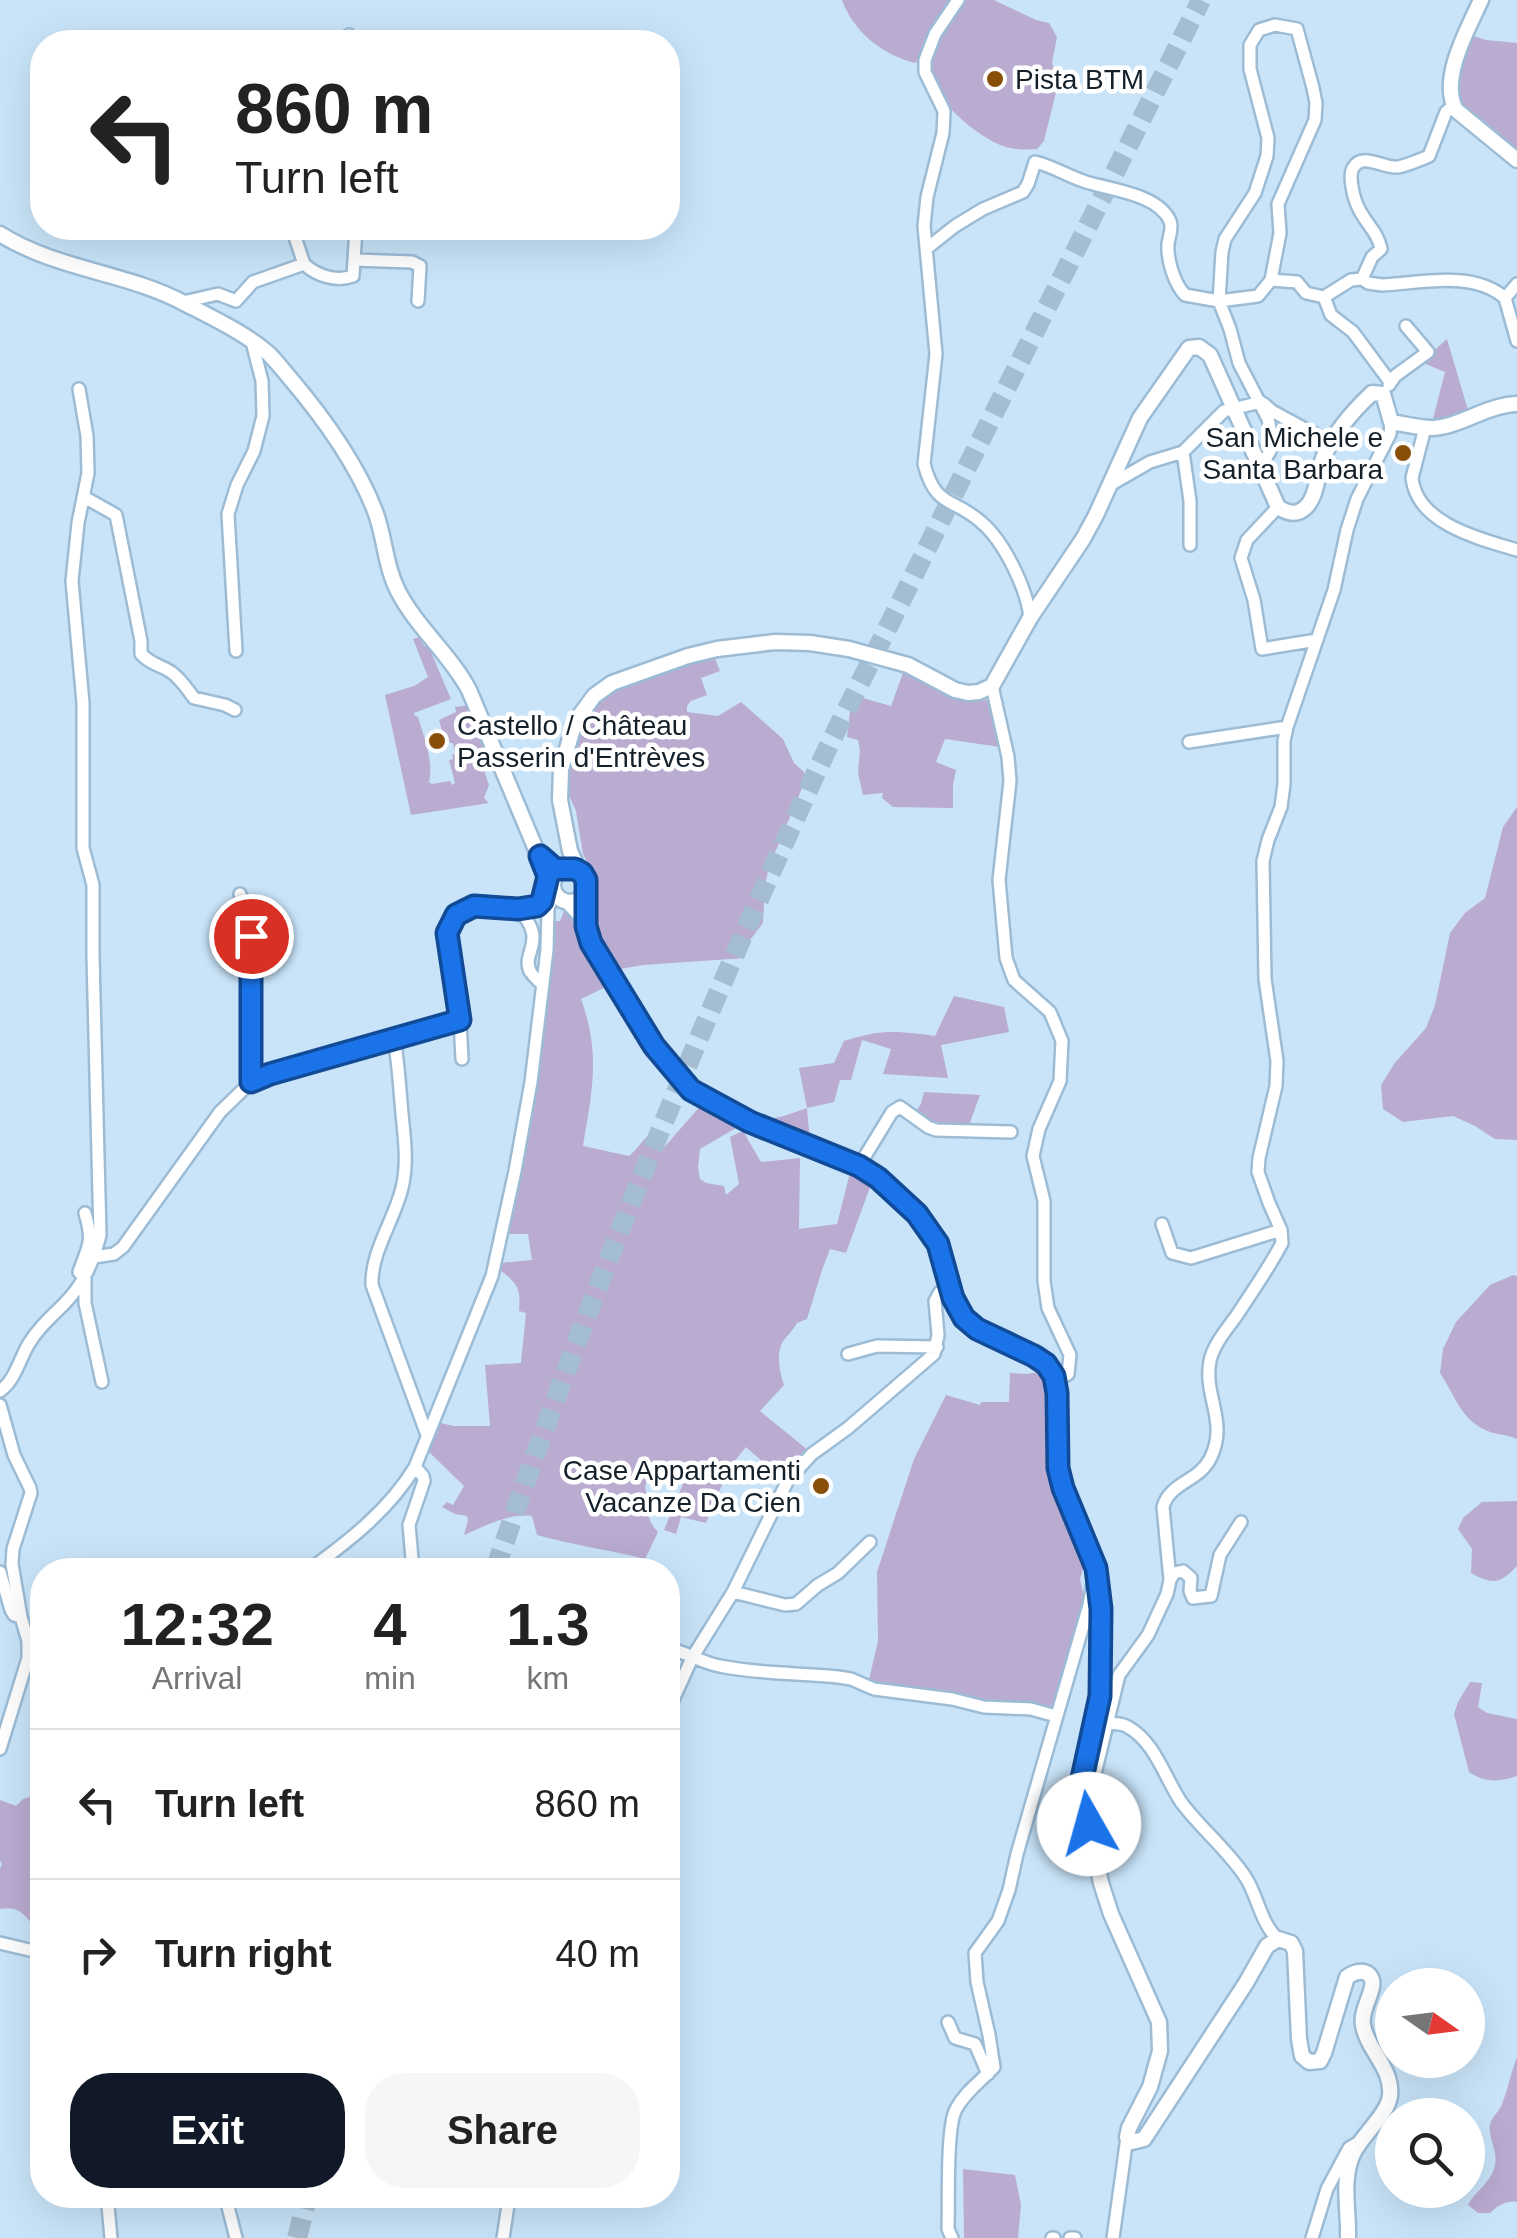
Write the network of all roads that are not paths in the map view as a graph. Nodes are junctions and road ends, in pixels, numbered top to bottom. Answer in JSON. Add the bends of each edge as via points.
{"nodes":[{"id":1,"x":958,"y":0,"type":"edge"},
{"id":2,"x":1480,"y":0,"type":"edge"},
{"id":3,"x":1454,"y":106,"type":"junction"},
{"id":4,"x":1517,"y":160,"type":"edge"},
{"id":5,"x":0,"y":234,"type":"edge"},
{"id":6,"x":296,"y":240,"type":"edge"},
{"id":7,"x":355,"y":240,"type":"edge"},
{"id":8,"x":926,"y":249,"type":"junction"},
{"id":9,"x":354,"y":260,"type":"junction"},
{"id":10,"x":304,"y":264,"type":"junction"},
{"id":11,"x":1362,"y":279,"type":"junction"},
{"id":12,"x":1270,"y":280,"type":"junction"},
{"id":13,"x":1517,"y":284,"type":"edge"},
{"id":14,"x":1324,"y":297,"type":"junction"},
{"id":15,"x":1505,"y":298,"type":"junction"},
{"id":16,"x":1219,"y":300,"type":"junction"},
{"id":17,"x":236,"y":301,"type":"junction"},
{"id":18,"x":418,"y":301,"type":"dead end"},
{"id":19,"x":182,"y":302,"type":"junction"},
{"id":20,"x":221,"y":324,"type":"junction"},
{"id":21,"x":1406,"y":326,"type":"dead end"},
{"id":22,"x":1517,"y":341,"type":"edge"},
{"id":23,"x":252,"y":342,"type":"junction"},
{"id":24,"x":1387,"y":388,"type":"junction"},
{"id":25,"x":80,"y":389,"type":"dead end"},
{"id":26,"x":1515,"y":401,"type":"edge"},
{"id":27,"x":1260,"y":402,"type":"junction"},
{"id":28,"x":1235,"y":408,"type":"junction"},
{"id":29,"x":1392,"y":422,"type":"junction"},
{"id":30,"x":1425,"y":428,"type":"junction"},
{"id":31,"x":1331,"y":443,"type":"junction"},
{"id":32,"x":1183,"y":452,"type":"junction"},
{"id":33,"x":1260,"y":465,"type":"junction"},
{"id":34,"x":1110,"y":486,"type":"junction"},
{"id":35,"x":84,"y":497,"type":"junction"},
{"id":36,"x":1278,"y":508,"type":"junction"},
{"id":37,"x":1190,"y":545,"type":"dead end"},
{"id":38,"x":1517,"y":550,"type":"edge"},
{"id":39,"x":1030,"y":618,"type":"junction"},
{"id":40,"x":1316,"y":640,"type":"junction"},
{"id":41,"x":236,"y":651,"type":"dead end"},
{"id":42,"x":992,"y":686,"type":"junction"},
{"id":43,"x":235,"y":710,"type":"dead end"},
{"id":44,"x":1287,"y":727,"type":"junction"},
{"id":45,"x":1189,"y":742,"type":"dead end"},
{"id":46,"x":561,"y":883,"type":"junction"},
{"id":47,"x":584,"y":893,"type":"junction"},
{"id":48,"x":240,"y":894,"type":"dead end"},
{"id":49,"x":518,"y":909,"type":"junction"},
{"id":50,"x":586,"y":926,"type":"junction"},
{"id":51,"x":543,"y":985,"type":"junction"},
{"id":52,"x":460,"y":1020,"type":"junction"},
{"id":53,"x":394,"y":1039,"type":"junction"},
{"id":54,"x":462,"y":1059,"type":"dead end"},
{"id":55,"x":251,"y":1082,"type":"junction"},
{"id":56,"x":1011,"y":1132,"type":"dead end"},
{"id":57,"x":859,"y":1166,"type":"junction"},
{"id":58,"x":85,"y":1214,"type":"dead end"},
{"id":59,"x":1162,"y":1224,"type":"dead end"},
{"id":60,"x":1281,"y":1230,"type":"junction"},
{"id":61,"x":94,"y":1257,"type":"junction"},
{"id":62,"x":84,"y":1278,"type":"junction"},
{"id":63,"x":950,"y":1288,"type":"junction"},
{"id":64,"x":937,"y":1346,"type":"junction"},
{"id":65,"x":848,"y":1354,"type":"dead end"},
{"id":66,"x":1056,"y":1381,"type":"junction"},
{"id":67,"x":102,"y":1382,"type":"dead end"},
{"id":68,"x":0,"y":1391,"type":"edge"},
{"id":69,"x":0,"y":1405,"type":"edge"},
{"id":70,"x":427,"y":1434,"type":"junction"},
{"id":71,"x":415,"y":1467,"type":"junction"},
{"id":72,"x":1241,"y":1522,"type":"dead end"},
{"id":73,"x":870,"y":1542,"type":"dead end"},
{"id":74,"x":326,"y":1558,"type":"edge"},
{"id":75,"x":412,"y":1558,"type":"edge"},
{"id":76,"x":1096,"y":1568,"type":"junction"},
{"id":77,"x":0,"y":1572,"type":"edge"},
{"id":78,"x":1170,"y":1580,"type":"junction"},
{"id":79,"x":733,"y":1592,"type":"junction"},
{"id":80,"x":21,"y":1618,"type":"junction"},
{"id":81,"x":680,"y":1651,"type":"edge"},
{"id":82,"x":692,"y":1658,"type":"junction"},
{"id":83,"x":680,"y":1684,"type":"edge"},
{"id":84,"x":1056,"y":1716,"type":"junction"},
{"id":85,"x":1106,"y":1724,"type":"junction"},
{"id":86,"x":0,"y":1749,"type":"edge"},
{"id":87,"x":1083,"y":1795,"type":"junction"},
{"id":88,"x":1278,"y":1939,"type":"junction"},
{"id":89,"x":0,"y":1944,"type":"edge"},
{"id":90,"x":30,"y":1950,"type":"edge"},
{"id":91,"x":948,"y":2022,"type":"dead end"},
{"id":92,"x":988,"y":2074,"type":"junction"},
{"id":93,"x":1127,"y":2137,"type":"junction"},
{"id":94,"x":1358,"y":2143,"type":"junction"},
{"id":95,"x":108,"y":2208,"type":"edge"},
{"id":96,"x":228,"y":2208,"type":"edge"},
{"id":97,"x":508,"y":2208,"type":"edge"},
{"id":98,"x":949,"y":2235,"type":"edge"},
{"id":99,"x":1318,"y":2235,"type":"edge"},
{"id":100,"x":111,"y":2238,"type":"edge"},
{"id":101,"x":236,"y":2238,"type":"edge"},
{"id":102,"x":503,"y":2238,"type":"edge"},
{"id":103,"x":1113,"y":2238,"type":"edge"},
{"id":104,"x":1348,"y":2238,"type":"edge"}],
"edges":[{"from":1,"to":8,"type":"street","via":[[925,60],[944,111]]},
{"from":2,"to":3,"type":"street","via":[[1451,78]]},
{"from":3,"to":4,"type":"street"},
{"from":3,"to":11,"type":"street","via":[[1429,156],[1399,167],[1366,160],[1352,169],[1358,208],[1381,246]]},
{"from":5,"to":19,"type":"street","via":[[33,252]]},
{"from":6,"to":10,"type":"street"},
{"from":7,"to":9,"type":"street"},
{"from":8,"to":16,"type":"street","via":[[982,209],[1022,192],[1035,162],[1159,208],[1172,227],[1168,254],[1178,287],[1184,295]]},
{"from":8,"to":39,"type":"street","via":[[936,354],[927,477],[946,503],[989,530],[1026,593]]},
{"from":9,"to":10,"type":"street","via":[[353,276],[342,280]]},
{"from":9,"to":18,"type":"street","via":[[420,266]]},
{"from":10,"to":17,"type":"street","via":[[253,282]]},
{"from":11,"to":14,"type":"street"},
{"from":11,"to":15,"type":"street","via":[[1382,285],[1472,282]]},
{"from":12,"to":14,"type":"street","via":[[1296,282]]},
{"from":12,"to":16,"type":"street","via":[[1258,296]]},
{"from":12,"to":16,"type":"street","via":[[1280,233],[1278,204],[1315,120],[1316,103],[1297,29],[1275,24],[1259,30],[1250,45],[1267,156],[1255,193],[1225,239]]},
{"from":13,"to":15,"type":"street"},
{"from":14,"to":24,"type":"street","via":[[1331,316],[1377,360]]},
{"from":15,"to":22,"type":"street"},
{"from":16,"to":27,"type":"street"},
{"from":17,"to":19,"type":"street","via":[[218,294]]},
{"from":17,"to":20,"type":"street"},
{"from":19,"to":20,"type":"street"},
{"from":20,"to":23,"type":"street"},
{"from":21,"to":24,"type":"street","via":[[1428,352]]},
{"from":23,"to":41,"type":"street","via":[[263,416],[228,514]]},
{"from":23,"to":46,"type":"street","via":[[308,399],[361,481],[397,590],[463,678],[540,856]]},
{"from":24,"to":29,"type":"street"},
{"from":24,"to":31,"type":"street","via":[[1359,405]]},
{"from":25,"to":35,"type":"street","via":[[88,454]]},
{"from":26,"to":30,"type":"street"},
{"from":27,"to":28,"type":"street"},
{"from":27,"to":31,"type":"street"},
{"from":27,"to":33,"type":"street","via":[[1271,442]]},
{"from":28,"to":32,"type":"street","via":[[1216,416]]},
{"from":28,"to":33,"type":"street"},
{"from":28,"to":34,"type":"street","via":[[1207,352],[1189,348],[1140,418]]},
{"from":29,"to":30,"type":"street"},
{"from":29,"to":40,"type":"street","via":[[1357,499]]},
{"from":30,"to":38,"type":"street","via":[[1412,478],[1421,500],[1448,526]]},
{"from":31,"to":36,"type":"street","via":[[1309,505],[1296,514]]},
{"from":32,"to":34,"type":"street"},
{"from":32,"to":37,"type":"street"},
{"from":33,"to":36,"type":"street"},
{"from":34,"to":39,"type":"street"},
{"from":35,"to":43,"type":"street","via":[[116,514],[142,654],[194,698]]},
{"from":35,"to":61,"type":"street","via":[[72,581],[82,702],[83,848],[94,885],[100,1235]]},
{"from":36,"to":40,"type":"street","via":[[1247,540],[1241,558],[1262,650]]},
{"from":39,"to":42,"type":"street"},
{"from":40,"to":44,"type":"street"},
{"from":42,"to":46,"type":"street","via":[[968,693],[908,665],[849,649],[776,642],[717,649],[628,676],[594,696],[565,750],[560,800],[570,850]]},
{"from":42,"to":66,"type":"street","via":[[1010,781],[999,880],[1006,958],[1014,980],[1050,1012],[1062,1041],[1060,1081],[1033,1156],[1044,1202],[1048,1308],[1070,1356],[1068,1374]]},
{"from":44,"to":45,"type":"street"},
{"from":44,"to":60,"type":"street","via":[[1281,807],[1264,862],[1266,980],[1277,1061],[1258,1172]]},
{"from":46,"to":47,"type":"street","via":[[577,900]]},
{"from":46,"to":47,"type":"street","via":[[586,880]]},
{"from":46,"to":49,"type":"street","via":[[537,906]]},
{"from":46,"to":50,"type":"street"},
{"from":46,"to":51,"type":"street","via":[[550,903]]},
{"from":47,"to":50,"type":"street"},
{"from":48,"to":55,"type":"street","via":[[251,936]]},
{"from":49,"to":51,"type":"street","via":[[533,932],[528,967]]},
{"from":49,"to":52,"type":"street","via":[[474,906],[456,915],[447,933]]},
{"from":50,"to":57,"type":"street","via":[[654,1046],[691,1090]]},
{"from":51,"to":70,"type":"street","via":[[516,1171],[492,1276]]},
{"from":52,"to":53,"type":"street"},
{"from":52,"to":54,"type":"street"},
{"from":53,"to":55,"type":"street"},
{"from":53,"to":70,"type":"street","via":[[406,1162],[372,1285]]},
{"from":55,"to":61,"type":"street","via":[[220,1112],[122,1247]]},
{"from":56,"to":57,"type":"street","via":[[936,1130],[900,1108]]},
{"from":57,"to":63,"type":"street","via":[[923,1222],[938,1244]]},
{"from":58,"to":62,"type":"street","via":[[90,1242],[79,1272]]},
{"from":59,"to":60,"type":"street","via":[[1172,1254],[1191,1258]]},
{"from":60,"to":78,"type":"street","via":[[1280,1248],[1211,1357],[1217,1420],[1210,1458],[1166,1496]]},
{"from":61,"to":62,"type":"street"},
{"from":62,"to":67,"type":"street"},
{"from":62,"to":68,"type":"street","via":[[28,1344]]},
{"from":63,"to":64,"type":"street","via":[[935,1301]]},
{"from":63,"to":66,"type":"street","via":[[964,1318],[1046,1364]]},
{"from":64,"to":65,"type":"street","via":[[878,1346]]},
{"from":64,"to":79,"type":"street","via":[[911,1376],[800,1465]]},
{"from":66,"to":76,"type":"street","via":[[1058,1468]]},
{"from":69,"to":80,"type":"street","via":[[30,1488],[13,1549]]},
{"from":70,"to":71,"type":"street"},
{"from":71,"to":74,"type":"street","via":[[402,1488]]},
{"from":71,"to":75,"type":"street","via":[[424,1481],[409,1526]]},
{"from":72,"to":78,"type":"street","via":[[1220,1555],[1211,1596],[1193,1598],[1183,1571]]},
{"from":73,"to":79,"type":"street","via":[[796,1604]]},
{"from":76,"to":84,"type":"street"},
{"from":76,"to":87,"type":"street","via":[[1100,1696]]},
{"from":77,"to":80,"type":"street","via":[[10,1610]]},
{"from":78,"to":85,"type":"street","via":[[1155,1622],[1118,1675]]},
{"from":79,"to":82,"type":"street"},
{"from":80,"to":86,"type":"street","via":[[28,1658]]},
{"from":81,"to":82,"type":"street"},
{"from":82,"to":83,"type":"street"},
{"from":82,"to":84,"type":"street"},
{"from":84,"to":92,"type":"street","via":[[1009,1890],[998,1921],[975,1953],[994,2067]]},
{"from":85,"to":87,"type":"street","via":[[1094,1778]]},
{"from":85,"to":88,"type":"street","via":[[1131,1728],[1149,1748],[1180,1800],[1247,1880]]},
{"from":87,"to":93,"type":"street","via":[[1100,1883],[1159,2022],[1160,2051]]},
{"from":88,"to":93,"type":"street","via":[[1144,2139]]},
{"from":88,"to":94,"type":"street","via":[[1295,1951],[1299,2039],[1309,2062],[1324,2054],[1347,1977],[1360,1971],[1372,1979],[1363,2026],[1390,2093]]},
{"from":89,"to":90,"type":"street"},
{"from":91,"to":92,"type":"street","via":[[956,2038],[975,2044]]},
{"from":92,"to":98,"type":"street","via":[[953,2113]]},
{"from":93,"to":103,"type":"street"},
{"from":94,"to":99,"type":"street","via":[[1327,2189]]},
{"from":94,"to":104,"type":"street","via":[[1348,2168]]},
{"from":95,"to":100,"type":"street"},
{"from":96,"to":101,"type":"street"},
{"from":97,"to":102,"type":"street"}]}
